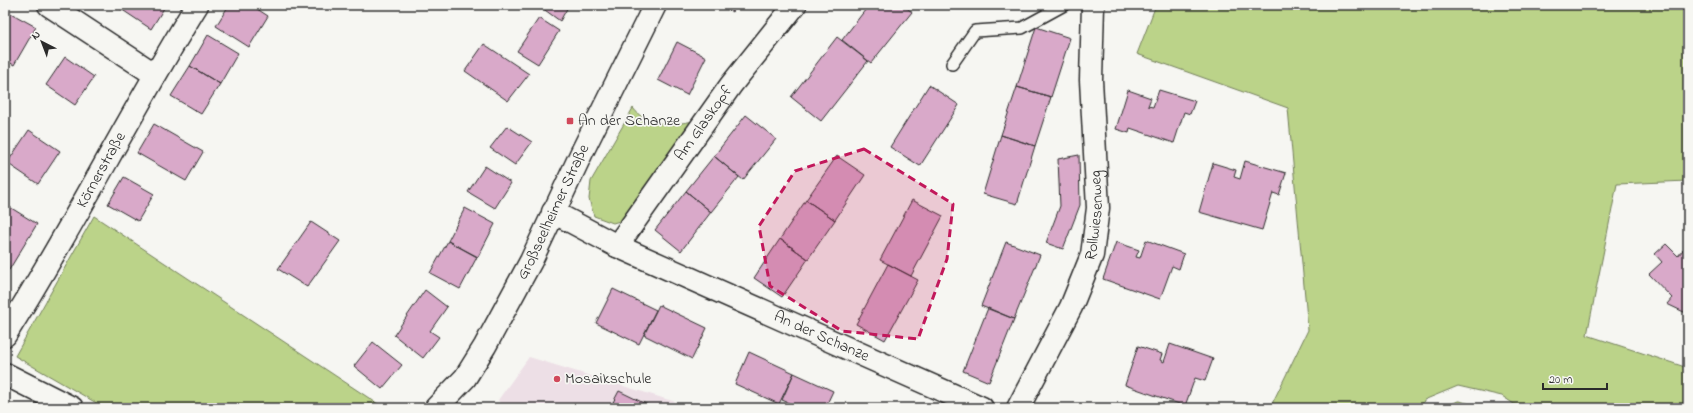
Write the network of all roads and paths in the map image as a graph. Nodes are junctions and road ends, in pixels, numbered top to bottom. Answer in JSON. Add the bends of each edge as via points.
{"nodes":[{"id":1,"x":49,"y":5,"type":"edge"},
{"id":2,"x":197,"y":5,"type":"edge"},
{"id":3,"x":655,"y":5,"type":"edge"},
{"id":4,"x":796,"y":5,"type":"edge"},
{"id":5,"x":1064,"y":5,"type":"edge"},
{"id":6,"x":1093,"y":5,"type":"edge"},
{"id":7,"x":952,"y":64,"type":"dead end"},
{"id":8,"x":154,"y":74,"type":"junction"},
{"id":9,"x":553,"y":212,"type":"junction"},
{"id":10,"x":617,"y":246,"type":"junction"},
{"id":11,"x":5,"y":335,"type":"edge"},
{"id":12,"x":5,"y":374,"type":"edge"},
{"id":13,"x":72,"y":408,"type":"edge"},
{"id":14,"x":436,"y":408,"type":"edge"},
{"id":15,"x":982,"y":408,"type":"edge"},
{"id":16,"x":1018,"y":408,"type":"edge"}],
"edges":[{"from":1,"to":8,"type":"street"},
{"from":2,"to":8,"type":"street","name":"Körnerstraße"},
{"from":3,"to":9,"type":"street","name":"Großseelheimer Straße"},
{"from":4,"to":10,"type":"street","name":"Am Glaskopf","via":[[731,85]]},
{"from":5,"to":7,"type":"lane","via":[[1022,28],[975,31]]},
{"from":6,"to":16,"type":"street","name":"Rollwiesenweg","via":[[1091,80],[1098,208],[1093,249],[1071,307]]},
{"from":8,"to":11,"type":"street","name":"Körnerstraße","via":[[35,289]]},
{"from":9,"to":10,"type":"street","name":"An der Schanze"},
{"from":9,"to":14,"type":"street","name":"Großseelheimer Straße","via":[[485,346],[465,378]]},
{"from":10,"to":15,"type":"street","name":"An der Schanze"},
{"from":12,"to":13,"type":"street"}]}
